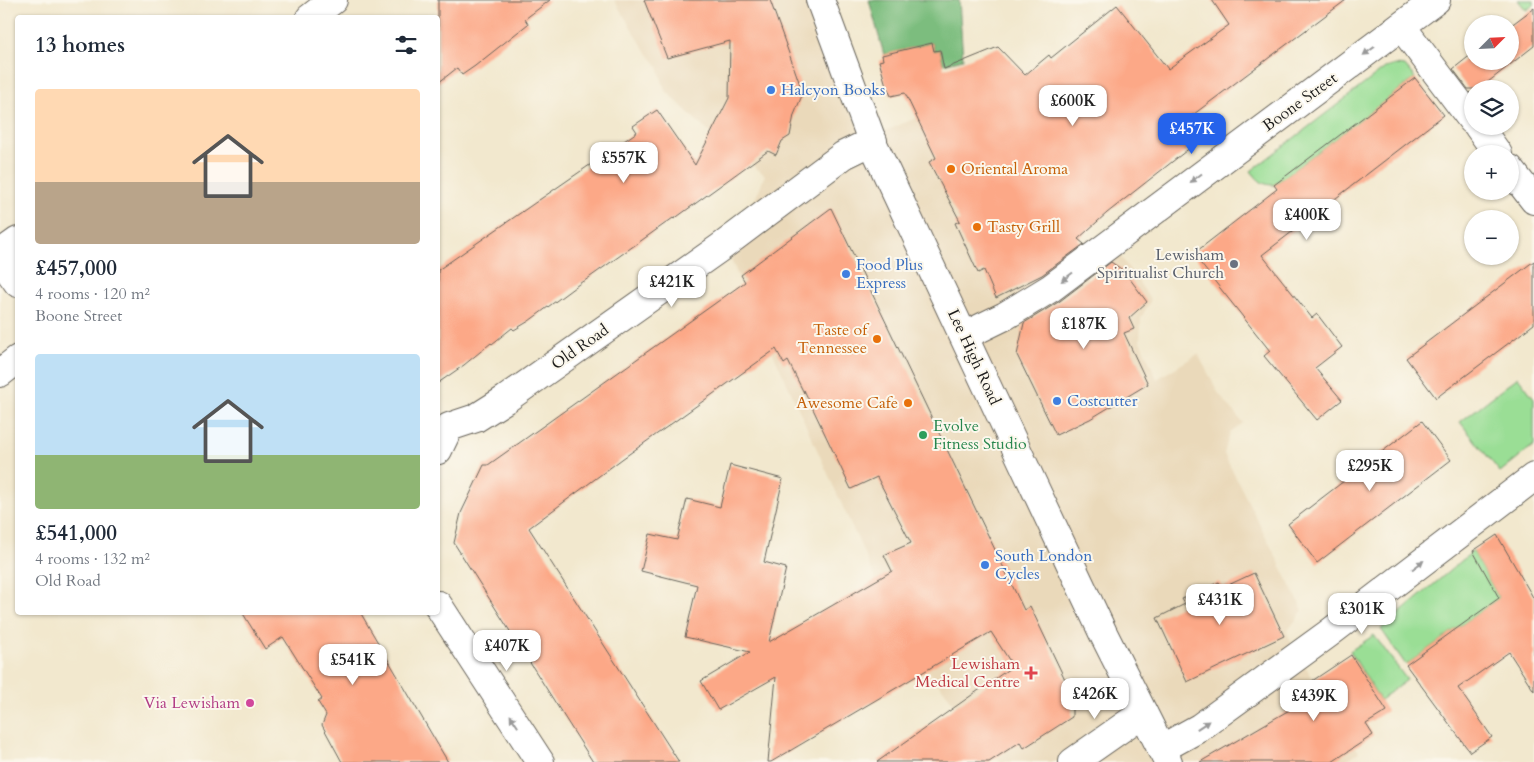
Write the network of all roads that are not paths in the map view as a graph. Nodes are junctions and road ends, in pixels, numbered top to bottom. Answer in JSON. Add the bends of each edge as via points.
{"nodes":[{"id":1,"x":333,"y":0,"type":"edge"},
{"id":2,"x":820,"y":0,"type":"edge"},
{"id":3,"x":1436,"y":0,"type":"edge"},
{"id":4,"x":314,"y":15,"type":"edge"},
{"id":5,"x":1402,"y":27,"type":"junction"},
{"id":6,"x":1464,"y":109,"type":"edge"},
{"id":7,"x":873,"y":141,"type":"junction"},
{"id":8,"x":1519,"y":181,"type":"edge"},
{"id":9,"x":1534,"y":200,"type":"edge"},
{"id":10,"x":15,"y":243,"type":"edge"},
{"id":11,"x":0,"y":254,"type":"edge"},
{"id":12,"x":0,"y":258,"type":"edge"},
{"id":13,"x":15,"y":279,"type":"edge"},
{"id":14,"x":964,"y":336,"type":"junction"},
{"id":15,"x":15,"y":361,"type":"edge"},
{"id":16,"x":0,"y":373,"type":"edge"},
{"id":17,"x":441,"y":431,"type":"edge"},
{"id":18,"x":1534,"y":477,"type":"edge"},
{"id":19,"x":440,"y":608,"type":"edge"},
{"id":20,"x":1143,"y":713,"type":"junction"},
{"id":21,"x":1164,"y":755,"type":"edge"},
{"id":22,"x":540,"y":762,"type":"edge"},
{"id":23,"x":1072,"y":762,"type":"edge"}],
"edges":[{"from":1,"to":4,"type":"main road"},
{"from":2,"to":7,"type":"main road","name":"Lee High Road"},
{"from":3,"to":5,"type":"main road","name":"Boone Street"},
{"from":5,"to":6,"type":"main road"},
{"from":5,"to":14,"type":"main road","name":"Boone Street","one_way":true,"via":[[1051,288]]},
{"from":7,"to":14,"type":"main road","name":"Lee High Road"},
{"from":7,"to":17,"type":"main road","name":"Old Road","via":[[844,155],[721,248],[506,399],[476,418]]},
{"from":8,"to":9,"type":"main road"},
{"from":10,"to":11,"type":"main road"},
{"from":12,"to":13,"type":"main road"},
{"from":14,"to":20,"type":"main road","name":"Lee High Road"},
{"from":15,"to":16,"type":"main road"},
{"from":21,"to":18,"type":"main road","one_way":true},
{"from":22,"to":19,"type":"main road","one_way":true},
{"from":20,"to":21,"type":"main road","name":"Lee High Road"},
{"from":20,"to":23,"type":"main road"}]}
